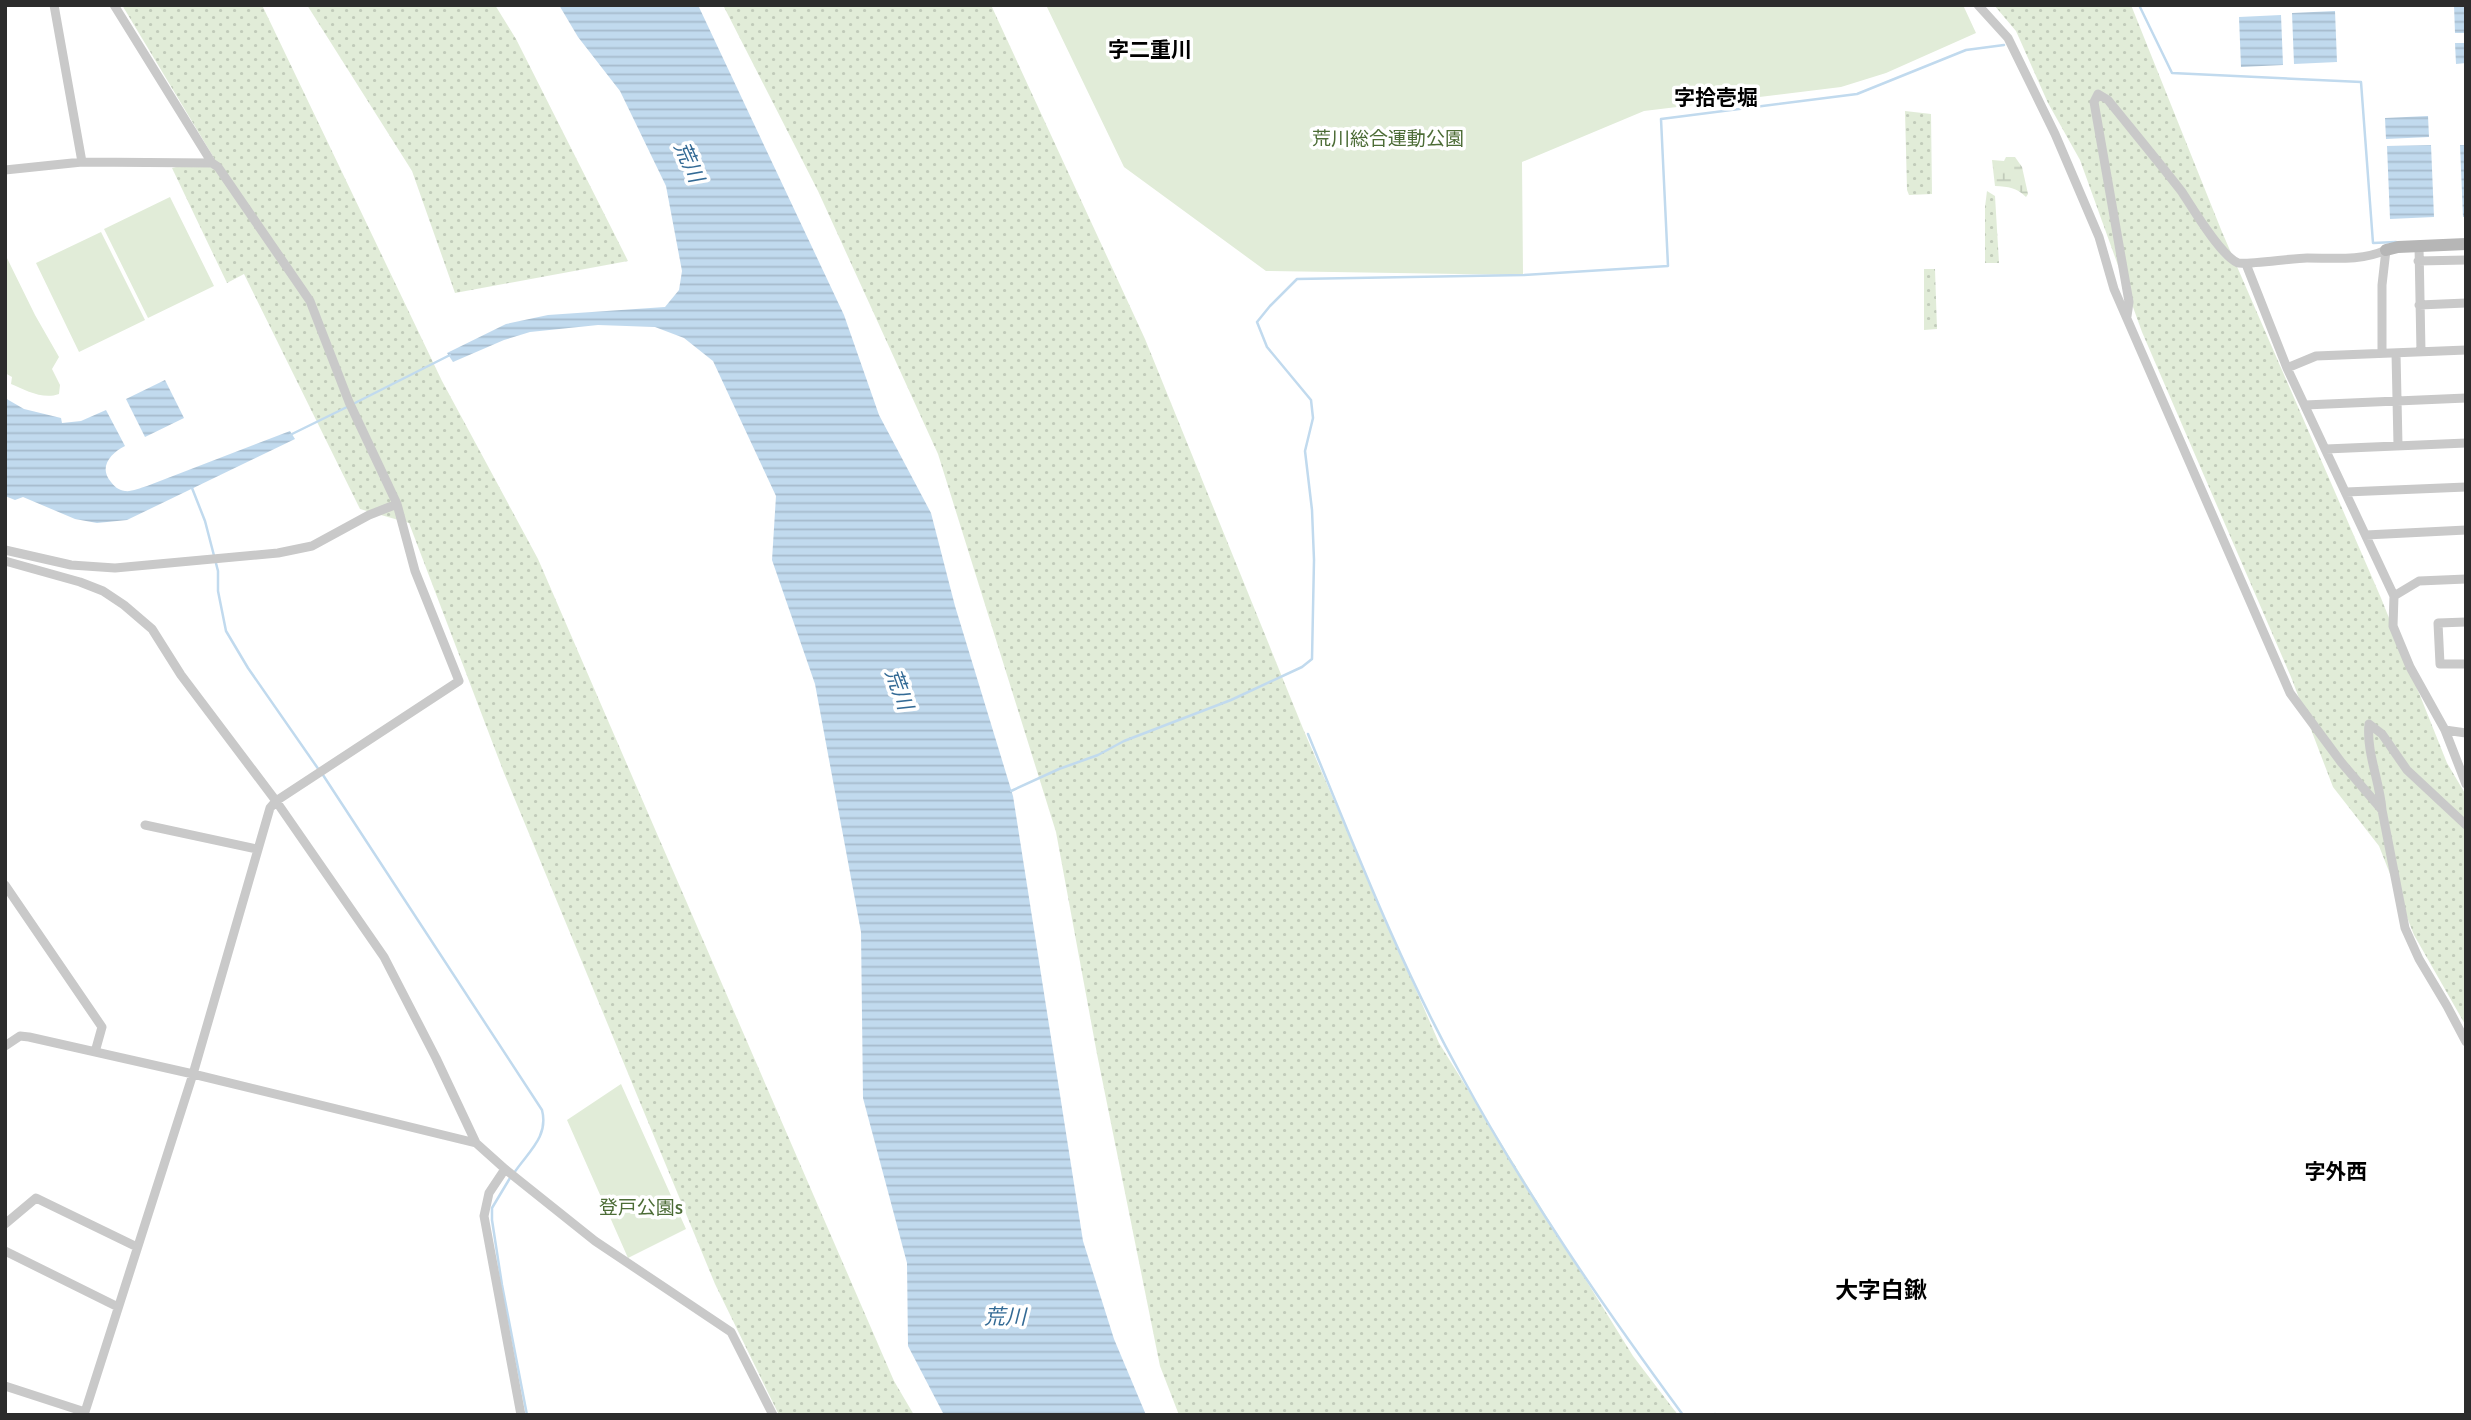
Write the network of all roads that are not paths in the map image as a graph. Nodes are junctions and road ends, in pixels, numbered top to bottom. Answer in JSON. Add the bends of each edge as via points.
{"nodes":[{"id":1,"x":54,"y":5,"type":"edge"},
{"id":2,"x":114,"y":5,"type":"edge"},
{"id":3,"x":1978,"y":5,"type":"edge"},
{"id":4,"x":82,"y":162,"type":"junction"},
{"id":5,"x":212,"y":163,"type":"junction"},
{"id":6,"x":5,"y":170,"type":"edge"},
{"id":7,"x":2466,"y":244,"type":"edge"},
{"id":8,"x":2419,"y":246,"type":"junction"},
{"id":9,"x":2386,"y":250,"type":"junction"},
{"id":10,"x":2466,"y":260,"type":"edge"},
{"id":11,"x":2418,"y":261,"type":"junction"},
{"id":12,"x":2246,"y":264,"type":"junction"},
{"id":13,"x":2466,"y":303,"type":"edge"},
{"id":14,"x":2419,"y":305,"type":"junction"},
{"id":15,"x":2127,"y":316,"type":"junction"},
{"id":16,"x":2466,"y":350,"type":"edge"},
{"id":17,"x":2421,"y":352,"type":"junction"},
{"id":18,"x":2382,"y":353,"type":"junction"},
{"id":19,"x":2396,"y":353,"type":"junction"},
{"id":20,"x":2287,"y":368,"type":"junction"},
{"id":21,"x":2466,"y":398,"type":"edge"},
{"id":22,"x":2397,"y":401,"type":"junction"},
{"id":23,"x":2305,"y":405,"type":"junction"},
{"id":24,"x":2466,"y":443,"type":"edge"},
{"id":25,"x":2398,"y":445,"type":"junction"},
{"id":26,"x":2326,"y":449,"type":"junction"},
{"id":27,"x":2466,"y":487,"type":"edge"},
{"id":28,"x":2346,"y":492,"type":"junction"},
{"id":29,"x":397,"y":503,"type":"junction"},
{"id":30,"x":2466,"y":530,"type":"edge"},
{"id":31,"x":2366,"y":535,"type":"junction"},
{"id":32,"x":5,"y":550,"type":"edge"},
{"id":33,"x":5,"y":561,"type":"edge"},
{"id":34,"x":2466,"y":579,"type":"edge"},
{"id":35,"x":2394,"y":596,"type":"junction"},
{"id":36,"x":2466,"y":622,"type":"edge"},
{"id":37,"x":2466,"y":664,"type":"edge"},
{"id":38,"x":2445,"y":730,"type":"junction"},
{"id":39,"x":2466,"y":733,"type":"edge"},
{"id":40,"x":2466,"y":784,"type":"edge"},
{"id":41,"x":276,"y":801,"type":"junction"},
{"id":42,"x":2382,"y":810,"type":"junction"},
{"id":43,"x":145,"y":825,"type":"dead end"},
{"id":44,"x":2466,"y":825,"type":"edge"},
{"id":45,"x":257,"y":849,"type":"junction"},
{"id":46,"x":5,"y":885,"type":"edge"},
{"id":47,"x":2466,"y":1042,"type":"edge"},
{"id":48,"x":5,"y":1046,"type":"edge"},
{"id":49,"x":95,"y":1052,"type":"junction"},
{"id":50,"x":193,"y":1074,"type":"junction"},
{"id":51,"x":476,"y":1143,"type":"junction"},
{"id":52,"x":505,"y":1169,"type":"junction"},
{"id":53,"x":5,"y":1224,"type":"edge"},
{"id":54,"x":137,"y":1247,"type":"junction"},
{"id":55,"x":5,"y":1251,"type":"edge"},
{"id":56,"x":118,"y":1307,"type":"junction"},
{"id":57,"x":5,"y":1386,"type":"edge"},
{"id":58,"x":84,"y":1413,"type":"edge"},
{"id":59,"x":521,"y":1415,"type":"edge"},
{"id":60,"x":773,"y":1415,"type":"edge"}],
"edges":[{"from":1,"to":4,"type":"street"},
{"from":2,"to":5,"type":"street"},
{"from":3,"to":15,"type":"street","via":[[2008,38],[2055,134]]},
{"from":4,"to":5,"type":"street"},
{"from":4,"to":6,"type":"street"},
{"from":5,"to":29,"type":"street","via":[[310,300],[349,402]]},
{"from":7,"to":8,"type":"street"},
{"from":8,"to":9,"type":"street"},
{"from":8,"to":11,"type":"street"},
{"from":9,"to":12,"type":"street","via":[[2365,258],[2289,258]]},
{"from":9,"to":18,"type":"street"},
{"from":10,"to":11,"type":"street"},
{"from":11,"to":14,"type":"street"},
{"from":12,"to":15,"type":"street","via":[[2224,251],[2108,100],[2098,94],[2094,102],[2129,302]]},
{"from":12,"to":20,"type":"street"},
{"from":13,"to":14,"type":"street"},
{"from":14,"to":17,"type":"street"},
{"from":15,"to":42,"type":"street","via":[[2290,693]]},
{"from":16,"to":17,"type":"street"},
{"from":17,"to":19,"type":"street"},
{"from":18,"to":19,"type":"street"},
{"from":18,"to":20,"type":"street","via":[[2312,357]]},
{"from":19,"to":22,"type":"street"},
{"from":20,"to":23,"type":"street"},
{"from":21,"to":22,"type":"street"},
{"from":22,"to":23,"type":"street"},
{"from":22,"to":25,"type":"street"},
{"from":23,"to":26,"type":"street"},
{"from":24,"to":25,"type":"street"},
{"from":25,"to":26,"type":"street"},
{"from":26,"to":28,"type":"street"},
{"from":27,"to":28,"type":"street"},
{"from":28,"to":31,"type":"street"},
{"from":29,"to":32,"type":"street","via":[[312,546],[278,553],[115,568],[57,563]]},
{"from":29,"to":41,"type":"street","via":[[415,571],[459,681]]},
{"from":30,"to":31,"type":"street"},
{"from":31,"to":35,"type":"street"},
{"from":33,"to":41,"type":"street","via":[[94,587],[139,617],[157,635],[181,675]]},
{"from":34,"to":35,"type":"street","via":[[2419,581]]},
{"from":35,"to":38,"type":"street","via":[[2393,626]]},
{"from":36,"to":37,"type":"street","via":[[2438,623],[2440,664]]},
{"from":38,"to":39,"type":"street"},
{"from":38,"to":40,"type":"street"},
{"from":41,"to":45,"type":"street"},
{"from":41,"to":51,"type":"street","via":[[384,957]]},
{"from":42,"to":44,"type":"street","via":[[2369,724],[2382,734],[2407,770]]},
{"from":42,"to":47,"type":"street","via":[[2405,928]]},
{"from":43,"to":45,"type":"street"},
{"from":45,"to":50,"type":"street"},
{"from":46,"to":49,"type":"street","via":[[102,1027]]},
{"from":48,"to":49,"type":"street","via":[[20,1036]]},
{"from":49,"to":50,"type":"street"},
{"from":50,"to":51,"type":"street"},
{"from":50,"to":54,"type":"street"},
{"from":51,"to":52,"type":"street"},
{"from":52,"to":59,"type":"street","via":[[489,1193],[484,1216]]},
{"from":52,"to":60,"type":"street","via":[[615,1256],[731,1332]]},
{"from":53,"to":54,"type":"street","via":[[36,1198]]},
{"from":54,"to":56,"type":"street"},
{"from":55,"to":56,"type":"street"},
{"from":56,"to":58,"type":"street"},
{"from":57,"to":58,"type":"street"}]}
